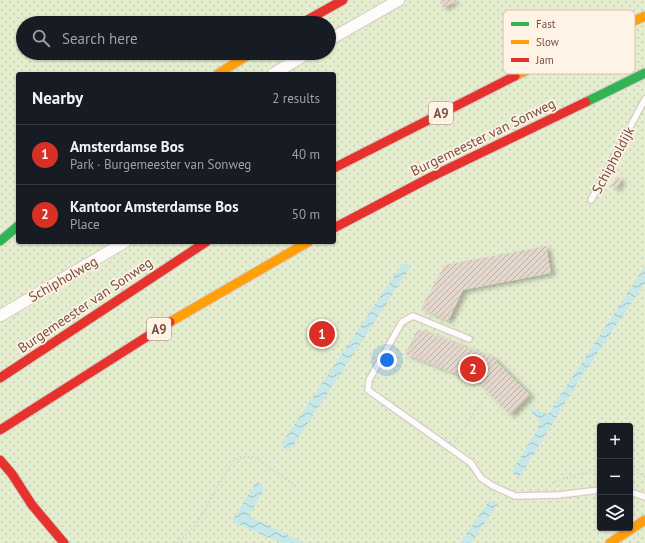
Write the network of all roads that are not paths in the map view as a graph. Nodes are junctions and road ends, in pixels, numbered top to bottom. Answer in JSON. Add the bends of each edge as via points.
{"nodes":[{"id":1,"x":343,"y":0,"type":"edge"},
{"id":2,"x":399,"y":0,"type":"edge"},
{"id":3,"x":314,"y":16,"type":"edge"},
{"id":4,"x":336,"y":36,"type":"edge"},
{"id":5,"x":240,"y":60,"type":"edge"},
{"id":6,"x":296,"y":60,"type":"edge"},
{"id":7,"x":221,"y":72,"type":"edge"},
{"id":8,"x":276,"y":72,"type":"edge"},
{"id":9,"x":645,"y":73,"type":"edge"},
{"id":10,"x":519,"y":74,"type":"edge"},
{"id":11,"x":645,"y":99,"type":"edge"},
{"id":12,"x":336,"y":167,"type":"edge"},
{"id":13,"x":591,"y":200,"type":"dead end"},
{"id":14,"x":336,"y":227,"type":"edge"},
{"id":15,"x":16,"y":228,"type":"edge"},
{"id":16,"x":0,"y":241,"type":"edge"},
{"id":17,"x":122,"y":244,"type":"edge"},
{"id":18,"x":203,"y":244,"type":"edge"},
{"id":19,"x":305,"y":244,"type":"edge"},
{"id":20,"x":0,"y":316,"type":"edge"},
{"id":21,"x":469,"y":339,"type":"dead end"},
{"id":22,"x":0,"y":378,"type":"edge"},
{"id":23,"x":0,"y":430,"type":"edge"},
{"id":24,"x":0,"y":460,"type":"edge"},
{"id":25,"x":597,"y":490,"type":"edge"},
{"id":26,"x":633,"y":493,"type":"edge"},
{"id":27,"x":645,"y":497,"type":"edge"},
{"id":28,"x":645,"y":520,"type":"edge"},
{"id":29,"x":64,"y":543,"type":"edge"},
{"id":30,"x":610,"y":543,"type":"edge"}],
"edges":[{"from":1,"to":3,"type":"main road"},
{"from":2,"to":4,"type":"street"},
{"from":5,"to":7,"type":"main road"},
{"from":6,"to":8,"type":"street"},
{"from":9,"to":14,"type":"main road","name":"Burgemeester van Sonweg","via":[[431,177]]},
{"from":10,"to":12,"type":"main road","number":"A9"},
{"from":11,"to":13,"type":"lane","name":"Schipholdijk"},
{"from":15,"to":16,"type":"main road"},
{"from":17,"to":20,"type":"street","name":"Schipholweg"},
{"from":18,"to":22,"type":"main road","name":"Burgemeester van Sonweg"},
{"from":19,"to":23,"type":"main road","number":"A9","via":[[173,320]]},
{"from":21,"to":25,"type":"lane","via":[[413,316],[402,322],[369,380],[368,390],[471,463],[481,478],[515,496]]},
{"from":24,"to":29,"type":"main road","via":[[32,505]]},
{"from":26,"to":27,"type":"lane"},
{"from":28,"to":30,"type":"main road"}]}
